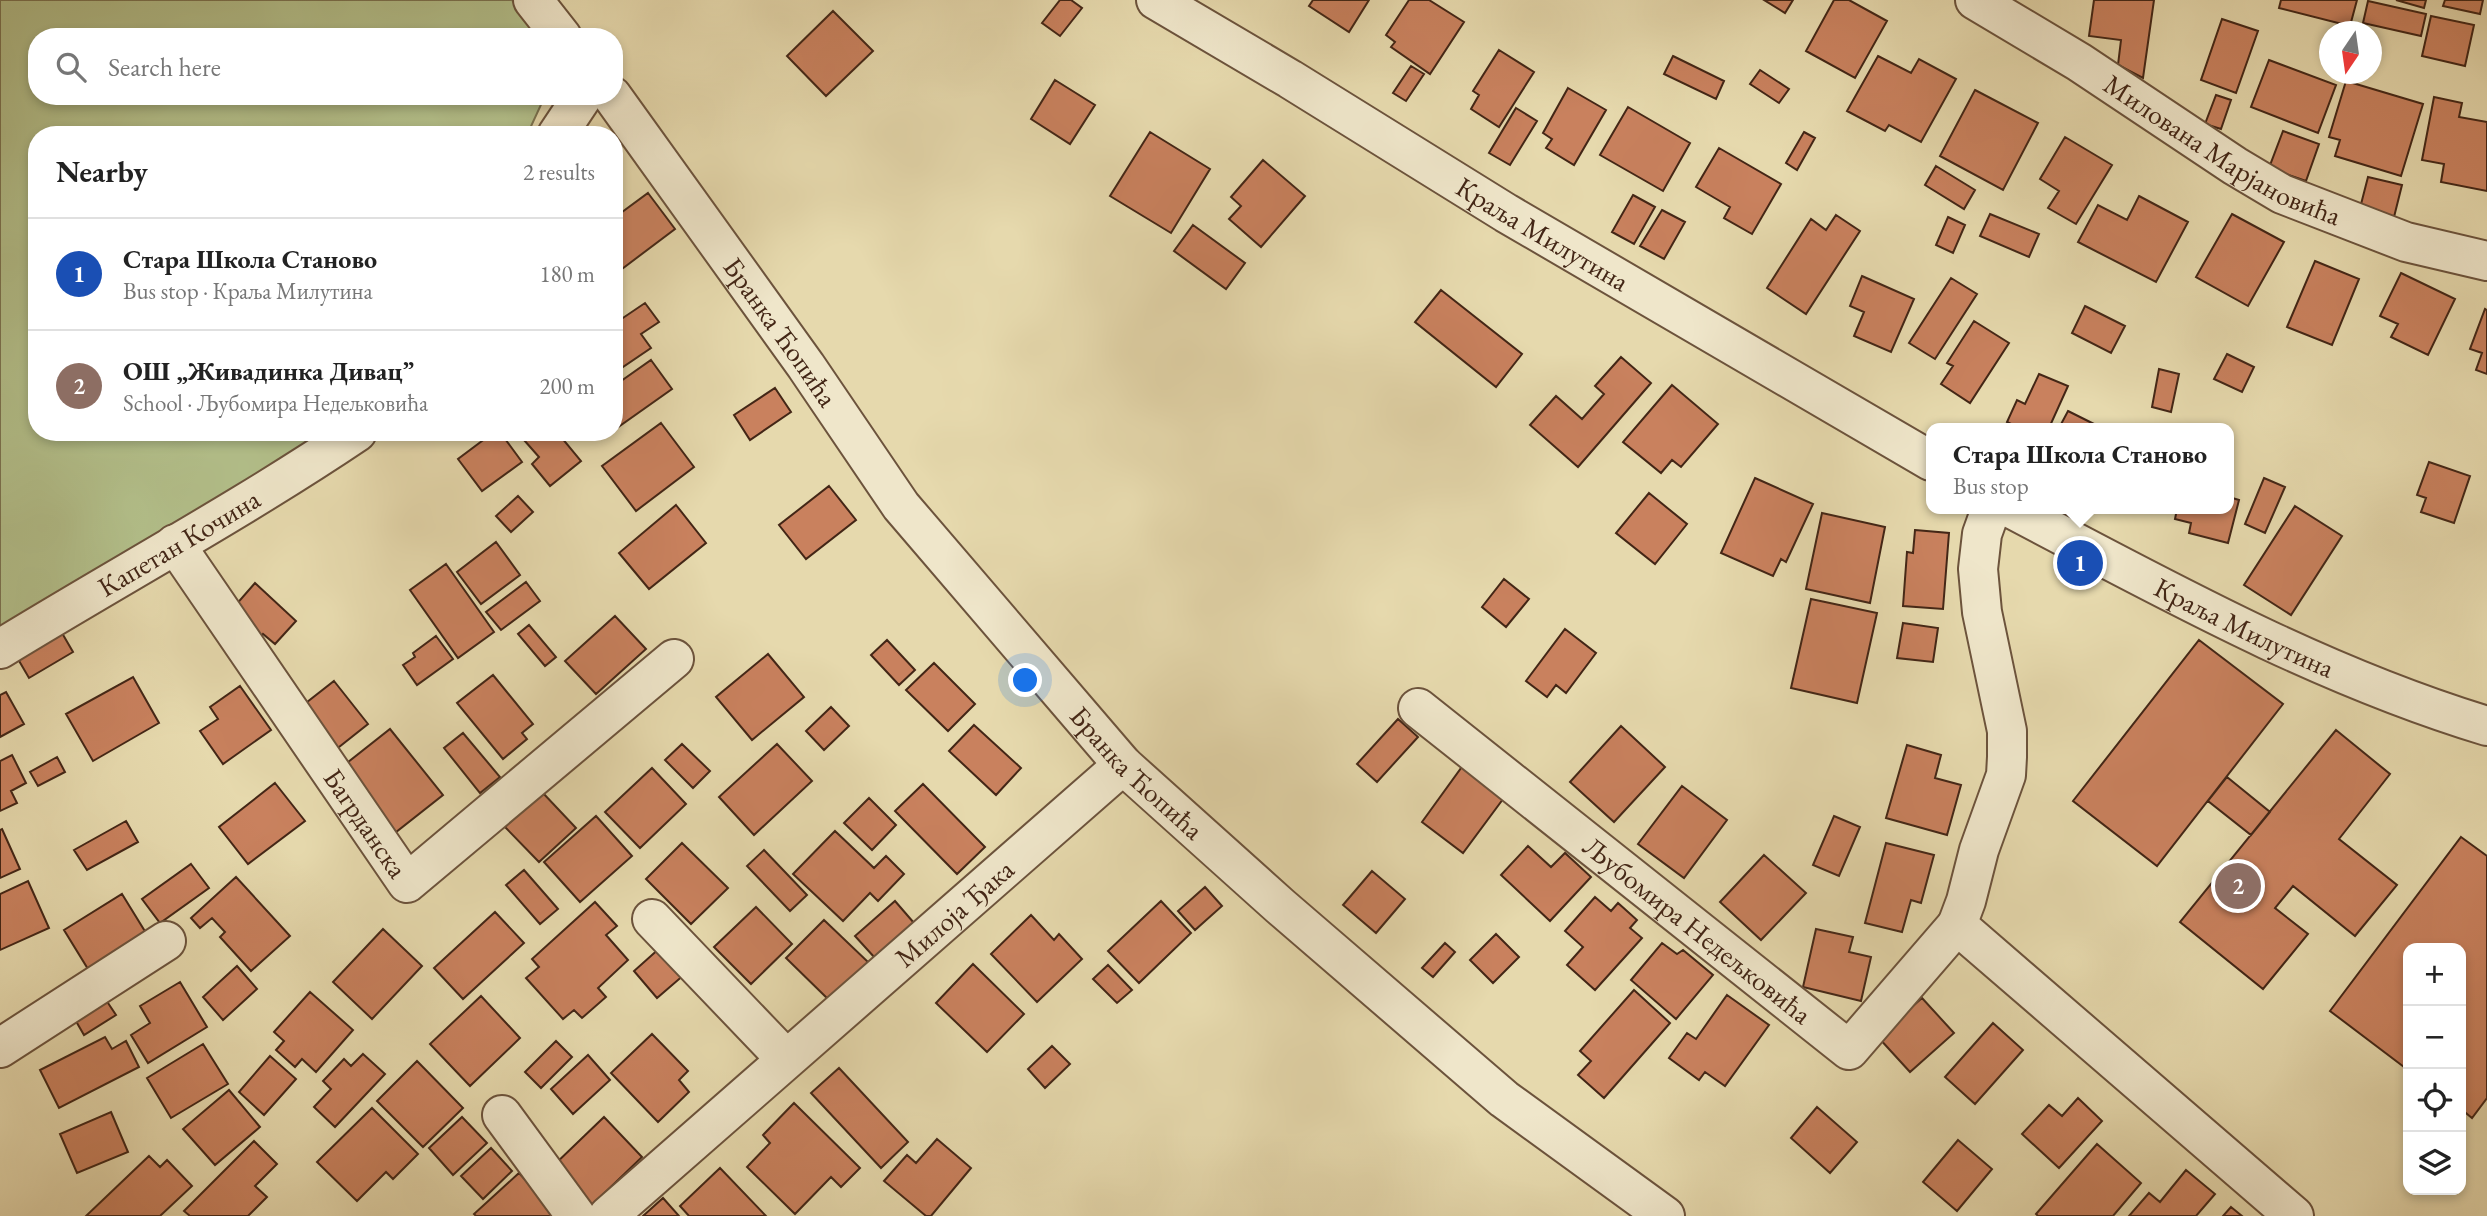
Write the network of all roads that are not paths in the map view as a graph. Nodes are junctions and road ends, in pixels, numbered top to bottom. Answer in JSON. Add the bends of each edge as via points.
{"nodes":[{"id":1,"x":533,"y":0,"type":"edge"},
{"id":2,"x":1156,"y":0,"type":"edge"},
{"id":3,"x":1975,"y":0,"type":"edge"},
{"id":4,"x":555,"y":28,"type":"edge"},
{"id":5,"x":577,"y":105,"type":"edge"},
{"id":6,"x":618,"y":105,"type":"edge"},
{"id":7,"x":563,"y":126,"type":"edge"},
{"id":8,"x":2487,"y":261,"type":"edge"},
{"id":9,"x":344,"y":441,"type":"edge"},
{"id":10,"x":1926,"y":458,"type":"edge"},
{"id":11,"x":1989,"y":514,"type":"edge"},
{"id":12,"x":2021,"y":514,"type":"edge"},
{"id":13,"x":175,"y":544,"type":"junction"},
{"id":14,"x":0,"y":649,"type":"edge"},
{"id":15,"x":674,"y":659,"type":"dead end"},
{"id":16,"x":1418,"y":708,"type":"dead end"},
{"id":17,"x":2487,"y":726,"type":"edge"},
{"id":18,"x":1123,"y":765,"type":"junction"},
{"id":19,"x":652,"y":919,"type":"dead end"},
{"id":20,"x":1957,"y":925,"type":"junction"},
{"id":21,"x":166,"y":942,"type":"dead end"},
{"id":22,"x":0,"y":1048,"type":"edge"},
{"id":23,"x":786,"y":1059,"type":"junction"},
{"id":24,"x":502,"y":1115,"type":"dead end"},
{"id":25,"x":576,"y":1216,"type":"edge"},
{"id":26,"x":608,"y":1216,"type":"edge"},
{"id":27,"x":1665,"y":1216,"type":"edge"},
{"id":28,"x":2294,"y":1216,"type":"edge"}],
"edges":[{"from":1,"to":4,"type":"street"},
{"from":2,"to":10,"type":"street","name":"Краља Милутина","via":[[1506,213]]},
{"from":3,"to":8,"type":"street","name":"Милована Марјановића","via":[[2283,194],[2406,242]]},
{"from":5,"to":7,"type":"street"},
{"from":6,"to":18,"type":"street","name":"Бранка Ћопића","via":[[799,355],[901,506]]},
{"from":9,"to":13,"type":"street","name":"Капетан Кочина"},
{"from":11,"to":20,"type":"street","name":"Љубомира Недељковића","via":[[1978,569],[1982,612],[2007,731],[2006,775]]},
{"from":12,"to":17,"type":"street","name":"Краља Милутина","via":[[2276,644],[2387,691]]},
{"from":13,"to":14,"type":"street","name":"Капетан Кочина"},
{"from":13,"to":15,"type":"street","name":"Багрданска","via":[[407,883]]},
{"from":16,"to":20,"type":"street","name":"Љубомира Недељковића","via":[[1849,1050]]},
{"from":18,"to":23,"type":"street","name":"Милоја Ђака"},
{"from":18,"to":27,"type":"street","name":"Бранка Ћопића","via":[[1504,1099]]},
{"from":19,"to":23,"type":"street"},
{"from":20,"to":28,"type":"street"},
{"from":21,"to":22,"type":"street"},
{"from":23,"to":26,"type":"street","name":"Милоја Ђака"},
{"from":24,"to":25,"type":"street"}]}
